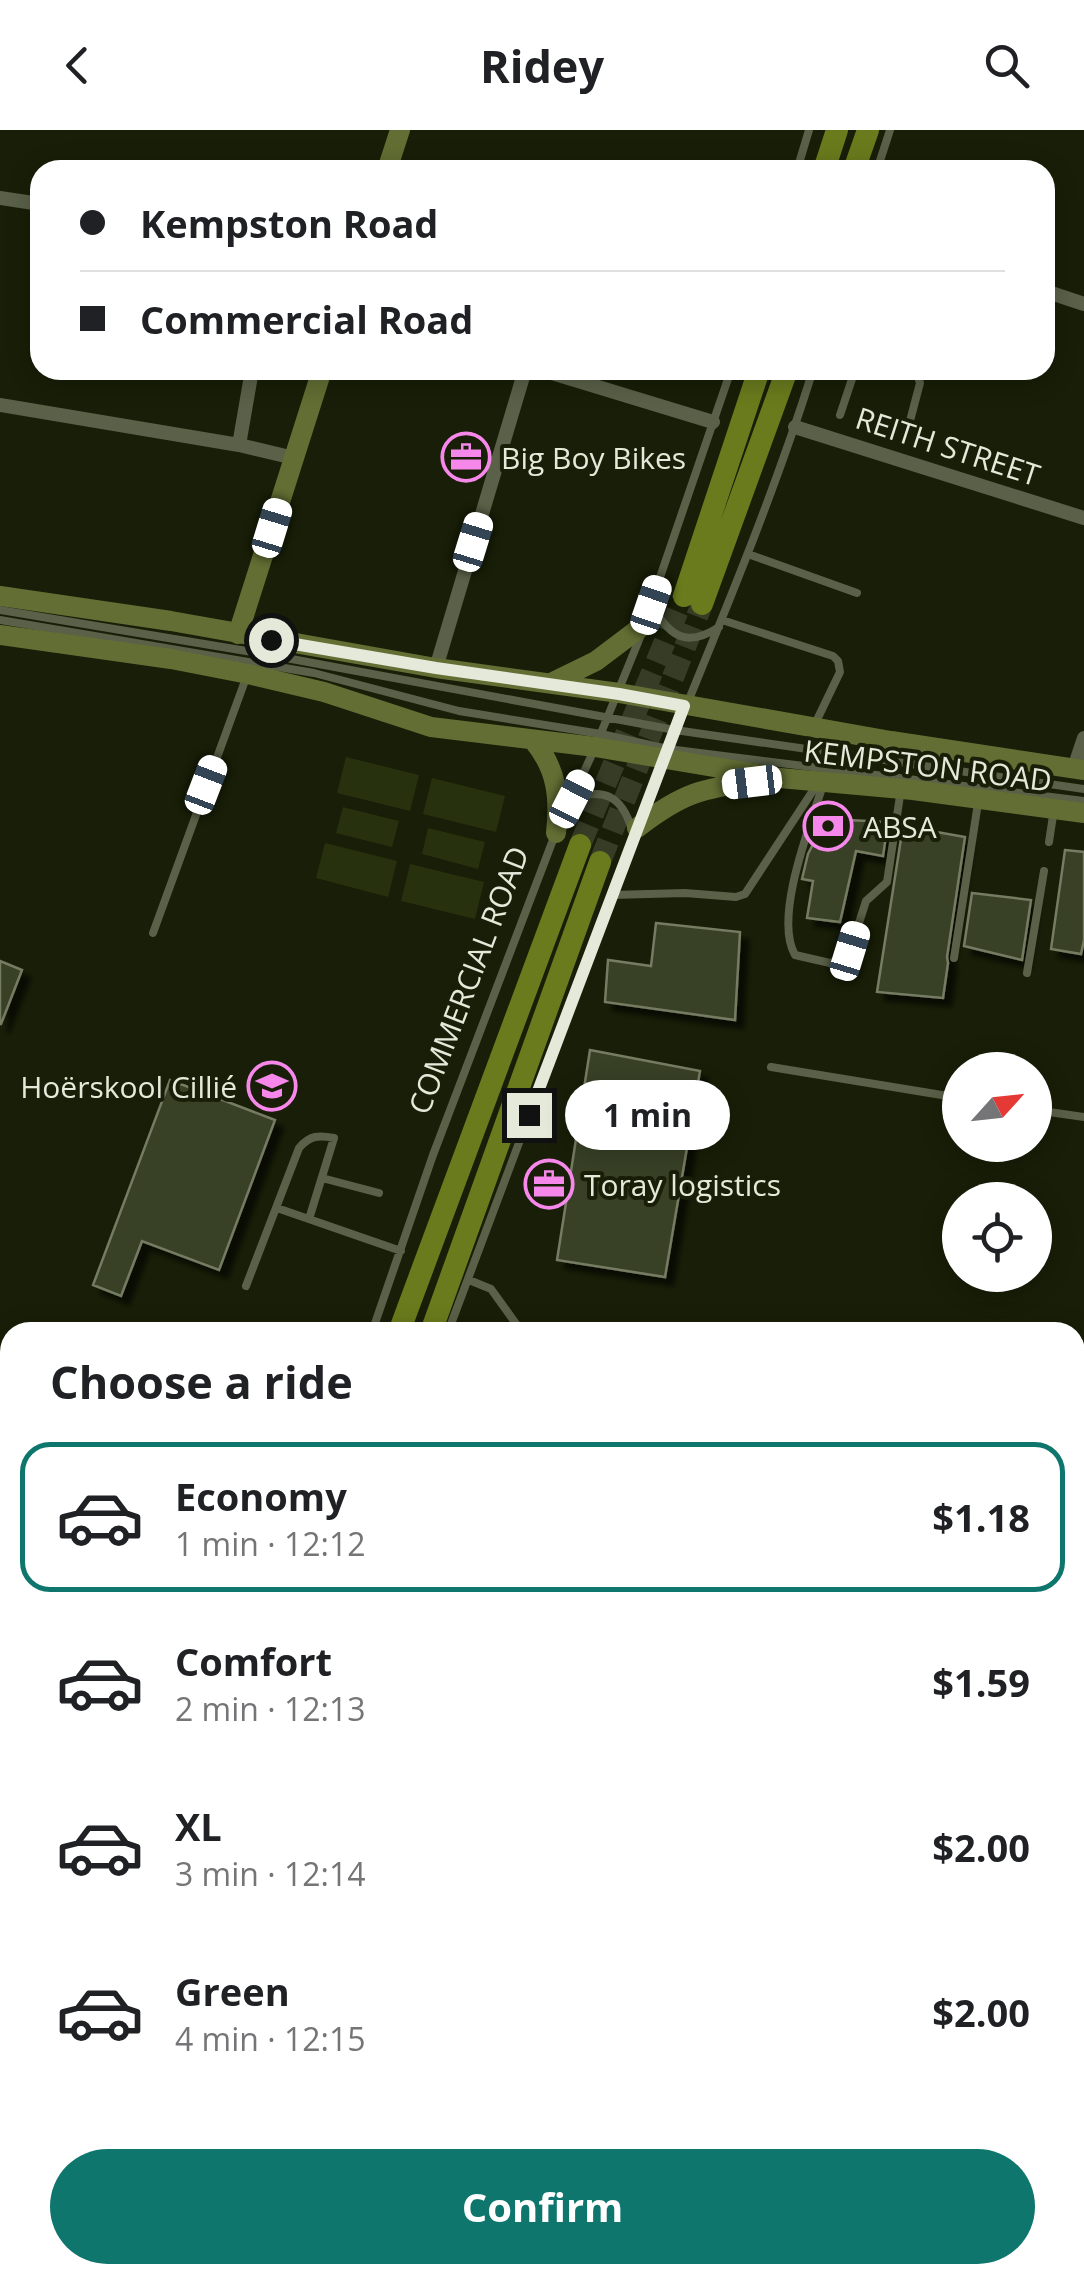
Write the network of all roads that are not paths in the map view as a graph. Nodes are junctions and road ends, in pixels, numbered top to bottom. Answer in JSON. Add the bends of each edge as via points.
{"nodes":[{"id":1,"x":400,"y":130,"type":"edge"},
{"id":2,"x":809,"y":130,"type":"edge"},
{"id":3,"x":837,"y":130,"type":"edge"},
{"id":4,"x":868,"y":130,"type":"edge"},
{"id":5,"x":890,"y":130,"type":"edge"},
{"id":6,"x":390,"y":160,"type":"edge"},
{"id":7,"x":800,"y":160,"type":"edge"},
{"id":8,"x":827,"y":160,"type":"edge"},
{"id":9,"x":858,"y":160,"type":"edge"},
{"id":10,"x":880,"y":160,"type":"edge"},
{"id":11,"x":0,"y":198,"type":"edge"},
{"id":12,"x":30,"y":202,"type":"edge"},
{"id":13,"x":1055,"y":294,"type":"edge"},
{"id":14,"x":1084,"y":304,"type":"edge"},
{"id":15,"x":250,"y":380,"type":"edge"},
{"id":16,"x":319,"y":380,"type":"edge"},
{"id":17,"x":522,"y":380,"type":"edge"},
{"id":18,"x":575,"y":380,"type":"edge"},
{"id":19,"x":728,"y":380,"type":"edge"},
{"id":20,"x":756,"y":380,"type":"edge"},
{"id":21,"x":784,"y":380,"type":"edge"},
{"id":22,"x":810,"y":380,"type":"edge"},
{"id":23,"x":852,"y":380,"type":"edge"},
{"id":24,"x":919,"y":380,"type":"edge"},
{"id":25,"x":0,"y":406,"type":"edge"},
{"id":26,"x":840,"y":415,"type":"dead end"},
{"id":27,"x":713,"y":422,"type":"junction"},
{"id":28,"x":795,"y":427,"type":"junction"},
{"id":29,"x":906,"y":436,"type":"dead end"},
{"id":30,"x":239,"y":445,"type":"junction"},
{"id":31,"x":294,"y":458,"type":"junction"},
{"id":32,"x":1084,"y":518,"type":"edge"},
{"id":33,"x":748,"y":554,"type":"junction"},
{"id":34,"x":857,"y":592,"type":"dead end"},
{"id":35,"x":0,"y":596,"type":"edge"},
{"id":36,"x":0,"y":610,"type":"edge"},
{"id":37,"x":648,"y":614,"type":"junction"},
{"id":38,"x":0,"y":620,"type":"edge"},
{"id":39,"x":721,"y":623,"type":"junction"},
{"id":40,"x":238,"y":634,"type":"junction"},
{"id":41,"x":0,"y":635,"type":"edge"},
{"id":42,"x":436,"y":668,"type":"junction"},
{"id":43,"x":248,"y":674,"type":"junction"},
{"id":44,"x":550,"y":684,"type":"junction"},
{"id":45,"x":619,"y":694,"type":"junction"},
{"id":46,"x":684,"y":706,"type":"junction"},
{"id":47,"x":608,"y":717,"type":"junction"},
{"id":48,"x":813,"y":728,"type":"junction"},
{"id":49,"x":675,"y":730,"type":"junction"},
{"id":50,"x":1084,"y":738,"type":"edge"},
{"id":51,"x":533,"y":740,"type":"junction"},
{"id":52,"x":598,"y":740,"type":"junction"},
{"id":53,"x":666,"y":754,"type":"junction"},
{"id":54,"x":1079,"y":769,"type":"edge"},
{"id":55,"x":780,"y":778,"type":"junction"},
{"id":56,"x":821,"y":782,"type":"junction"},
{"id":57,"x":902,"y":789,"type":"junction"},
{"id":58,"x":1084,"y":789,"type":"edge"},
{"id":59,"x":978,"y":798,"type":"junction"},
{"id":60,"x":572,"y":799,"type":"junction"},
{"id":61,"x":1084,"y":802,"type":"edge"},
{"id":62,"x":1054,"y":809,"type":"junction"},
{"id":63,"x":1084,"y":813,"type":"edge"},
{"id":64,"x":635,"y":833,"type":"junction"},
{"id":65,"x":556,"y":834,"type":"junction"},
{"id":66,"x":1049,"y":842,"type":"dead end"},
{"id":67,"x":580,"y":845,"type":"tunnel mouth"},
{"id":68,"x":600,"y":862,"type":"tunnel mouth"},
{"id":69,"x":1044,"y":871,"type":"dead end"},
{"id":70,"x":612,"y":895,"type":"junction"},
{"id":71,"x":152,"y":933,"type":"dead end"},
{"id":72,"x":954,"y":958,"type":"dead end"},
{"id":73,"x":1026,"y":973,"type":"dead end"},
{"id":74,"x":771,"y":1067,"type":"dead end"},
{"id":75,"x":942,"y":1095,"type":"edge"},
{"id":76,"x":1052,"y":1113,"type":"edge"},
{"id":77,"x":1084,"y":1118,"type":"edge"},
{"id":78,"x":322,"y":1178,"type":"junction"},
{"id":79,"x":379,"y":1194,"type":"dead end"},
{"id":80,"x":277,"y":1208,"type":"junction"},
{"id":81,"x":309,"y":1219,"type":"junction"},
{"id":82,"x":401,"y":1250,"type":"junction"},
{"id":83,"x":469,"y":1280,"type":"junction"},
{"id":84,"x":246,"y":1286,"type":"dead end"},
{"id":85,"x":376,"y":1322,"type":"edge"},
{"id":86,"x":403,"y":1322,"type":"edge"},
{"id":87,"x":435,"y":1322,"type":"edge"},
{"id":88,"x":452,"y":1322,"type":"edge"},
{"id":89,"x":515,"y":1322,"type":"edge"}],
"edges":[{"from":1,"to":6,"type":"main road"},
{"from":2,"to":7,"type":"lane"},
{"from":3,"to":8,"type":"main road"},
{"from":4,"to":9,"type":"main road"},
{"from":5,"to":10,"type":"lane"},
{"from":11,"to":12,"type":"street"},
{"from":13,"to":14,"type":"street"},
{"from":15,"to":30,"type":"street"},
{"from":16,"to":31,"type":"main road"},
{"from":17,"to":42,"type":"street"},
{"from":18,"to":27,"type":"street"},
{"from":19,"to":27,"type":"lane","name":"COMMERCIAL ROAD"},
{"from":20,"to":21,"type":"main road","via":[[694,600]]},
{"from":22,"to":28,"type":"lane"},
{"from":23,"to":26,"type":"lane"},
{"from":24,"to":29,"type":"lane"},
{"from":25,"to":30,"type":"street"},
{"from":27,"to":37,"type":"lane","name":"COMMERCIAL ROAD"},
{"from":28,"to":32,"type":"street","name":"REITH STREET"},
{"from":28,"to":33,"type":"lane"},
{"from":30,"to":31,"type":"street"},
{"from":31,"to":40,"type":"main road"},
{"from":33,"to":34,"type":"lane"},
{"from":33,"to":39,"type":"lane"},
{"from":35,"to":40,"type":"main road","name":"KEMPSTON ROAD"},
{"from":36,"to":47,"type":"lane"},
{"from":37,"to":39,"type":"lane","via":[[684,638],[701,637]]},
{"from":37,"to":44,"type":"main road","via":[[596,661]]},
{"from":37,"to":45,"type":"lane","name":"COMMERCIAL ROAD"},
{"from":38,"to":52,"type":"lane","via":[[314,673]]},
{"from":39,"to":46,"type":"lane"},
{"from":39,"to":48,"type":"lane","via":[[838,661],[840,672]]},
{"from":40,"to":42,"type":"main road","name":"KEMPSTON ROAD"},
{"from":41,"to":43,"type":"main road","name":"KEMPSTON ROAD"},
{"from":42,"to":44,"type":"main road","name":"KEMPSTON ROAD"},
{"from":43,"to":51,"type":"main road","name":"KEMPSTON ROAD","via":[[431,727]]},
{"from":43,"to":71,"type":"lane"},
{"from":44,"to":45,"type":"main road","name":"KEMPSTON ROAD"},
{"from":45,"to":46,"type":"main road","name":"KEMPSTON ROAD"},
{"from":45,"to":47,"type":"lane","name":"COMMERCIAL ROAD"},
{"from":46,"to":48,"type":"main road","name":"KEMPSTON ROAD"},
{"from":46,"to":49,"type":"lane"},
{"from":47,"to":49,"type":"lane"},
{"from":47,"to":52,"type":"lane","name":"COMMERCIAL ROAD"},
{"from":48,"to":54,"type":"main road","name":"KEMPSTON ROAD"},
{"from":49,"to":53,"type":"lane"},
{"from":49,"to":58,"type":"lane"},
{"from":50,"to":54,"type":"street"},
{"from":51,"to":52,"type":"main road","name":"KEMPSTON ROAD"},
{"from":51,"to":65,"type":"main road","via":[[556,779]]},
{"from":52,"to":53,"type":"main road","name":"KEMPSTON ROAD"},
{"from":52,"to":60,"type":"lane","name":"COMMERCIAL ROAD"},
{"from":53,"to":55,"type":"main road","name":"KEMPSTON ROAD"},
{"from":53,"to":61,"type":"lane"},
{"from":53,"to":64,"type":"lane"},
{"from":55,"to":56,"type":"main road","name":"KEMPSTON ROAD"},
{"from":55,"to":64,"type":"main road","via":[[706,789],[666,806]]},
{"from":56,"to":57,"type":"main road","name":"KEMPSTON ROAD"},
{"from":56,"to":57,"type":"lane","via":[[792,884],[788,936],[795,956],[830,963],[850,951],[866,902],[887,882]]},
{"from":56,"to":70,"type":"lane","via":[[745,894]]},
{"from":57,"to":59,"type":"main road","name":"KEMPSTON ROAD"},
{"from":59,"to":62,"type":"main road","name":"KEMPSTON ROAD"},
{"from":59,"to":72,"type":"lane"},
{"from":60,"to":64,"type":"lane","via":[[612,797]]},
{"from":60,"to":65,"type":"lane","name":"COMMERCIAL ROAD"},
{"from":62,"to":63,"type":"main road","name":"KEMPSTON ROAD"},
{"from":62,"to":66,"type":"lane"},
{"from":64,"to":70,"type":"lane"},
{"from":65,"to":82,"type":"lane","name":"COMMERCIAL ROAD"},
{"from":67,"to":86,"type":"main road","name":"COMMERCIAL ROAD"},
{"from":68,"to":87,"type":"main road"},
{"from":69,"to":73,"type":"lane"},
{"from":70,"to":83,"type":"lane"},
{"from":74,"to":75,"type":"lane"},
{"from":76,"to":77,"type":"lane"},
{"from":78,"to":79,"type":"lane"},
{"from":78,"to":80,"type":"lane","via":[[334,1138],[320,1135],[299,1148]]},
{"from":78,"to":81,"type":"lane"},
{"from":80,"to":81,"type":"lane"},
{"from":80,"to":84,"type":"lane"},
{"from":81,"to":82,"type":"lane"},
{"from":82,"to":85,"type":"lane","name":"COMMERCIAL ROAD"},
{"from":83,"to":88,"type":"lane"},
{"from":83,"to":89,"type":"lane","via":[[491,1288]]}]}
